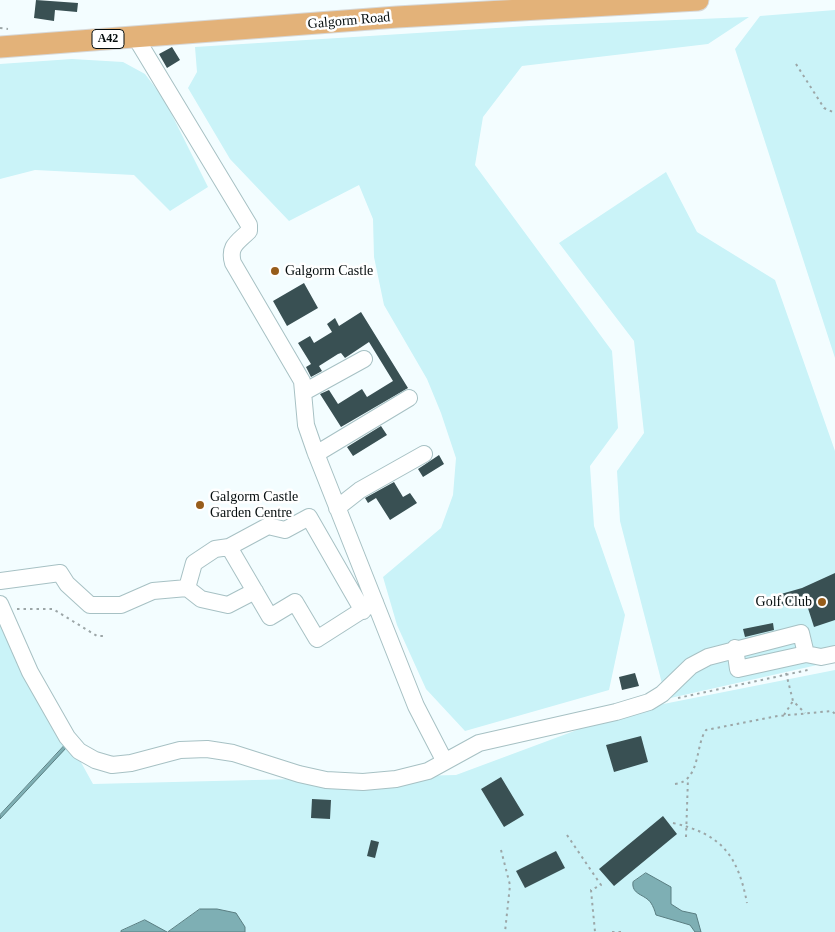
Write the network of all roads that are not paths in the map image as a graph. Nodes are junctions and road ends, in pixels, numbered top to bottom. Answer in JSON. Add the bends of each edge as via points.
{"nodes":[{"id":1,"x":698,"y":0,"type":"edge"},
{"id":2,"x":564,"y":4,"type":"edge"},
{"id":3,"x":536,"y":5,"type":"edge"},
{"id":4,"x":136,"y":38,"type":"junction"},
{"id":5,"x":0,"y":47,"type":"edge"},
{"id":6,"x":364,"y":359,"type":"dead end"},
{"id":7,"x":304,"y":392,"type":"junction"},
{"id":8,"x":409,"y":398,"type":"dead end"},
{"id":9,"x":316,"y":454,"type":"junction"},
{"id":10,"x":424,"y":454,"type":"dead end"},
{"id":11,"x":337,"y":508,"type":"junction"},
{"id":12,"x":229,"y":547,"type":"junction"},
{"id":13,"x":0,"y":581,"type":"edge"},
{"id":14,"x":187,"y":588,"type":"junction"},
{"id":15,"x":254,"y":591,"type":"junction"},
{"id":16,"x":369,"y":606,"type":"junction"},
{"id":17,"x":2,"y":613,"type":"edge"},
{"id":18,"x":735,"y":648,"type":"junction"},
{"id":19,"x":835,"y":654,"type":"edge"},
{"id":20,"x":808,"y":661,"type":"junction"},
{"id":21,"x":444,"y":760,"type":"junction"}],
"edges":[{"from":1,"to":2,"type":"main road","name":"Galgorm Road","number":"A42"},
{"from":2,"to":3,"type":"main road","name":"Galgorm Road","number":"A42"},
{"from":3,"to":4,"type":"main road","name":"Galgorm Road","number":"A42"},
{"from":4,"to":5,"type":"main road","name":"Galgorm Road","number":"A42"},
{"from":4,"to":7,"type":"lane","via":[[250,225],[249,231],[233,245],[230,253],[233,263],[302,381]]},
{"from":6,"to":7,"type":"lane"},
{"from":7,"to":9,"type":"lane","via":[[306,425]]},
{"from":8,"to":9,"type":"lane"},
{"from":9,"to":11,"type":"lane"},
{"from":10,"to":11,"type":"lane","via":[[360,490]]},
{"from":11,"to":16,"type":"lane"},
{"from":12,"to":14,"type":"lane","via":[[215,549],[194,563]]},
{"from":12,"to":15,"type":"lane"},
{"from":12,"to":16,"type":"lane","via":[[268,526],[285,530],[309,517]]},
{"from":13,"to":14,"type":"lane","via":[[60,574],[90,605],[121,605],[153,591]]},
{"from":14,"to":15,"type":"lane","via":[[201,599],[228,605]]},
{"from":15,"to":16,"type":"lane","via":[[270,616],[295,602],[317,639]]},
{"from":16,"to":21,"type":"lane"},
{"from":17,"to":21,"type":"lane","via":[[67,738],[79,751],[95,760],[112,764],[131,763],[180,750],[207,749],[233,752],[326,780],[363,782],[396,779],[428,771]]},
{"from":18,"to":20,"type":"lane","via":[[738,669]]},
{"from":18,"to":20,"type":"lane","via":[[801,633]]},
{"from":18,"to":21,"type":"lane","via":[[691,666],[649,702],[479,744]]},
{"from":19,"to":20,"type":"lane"}]}
